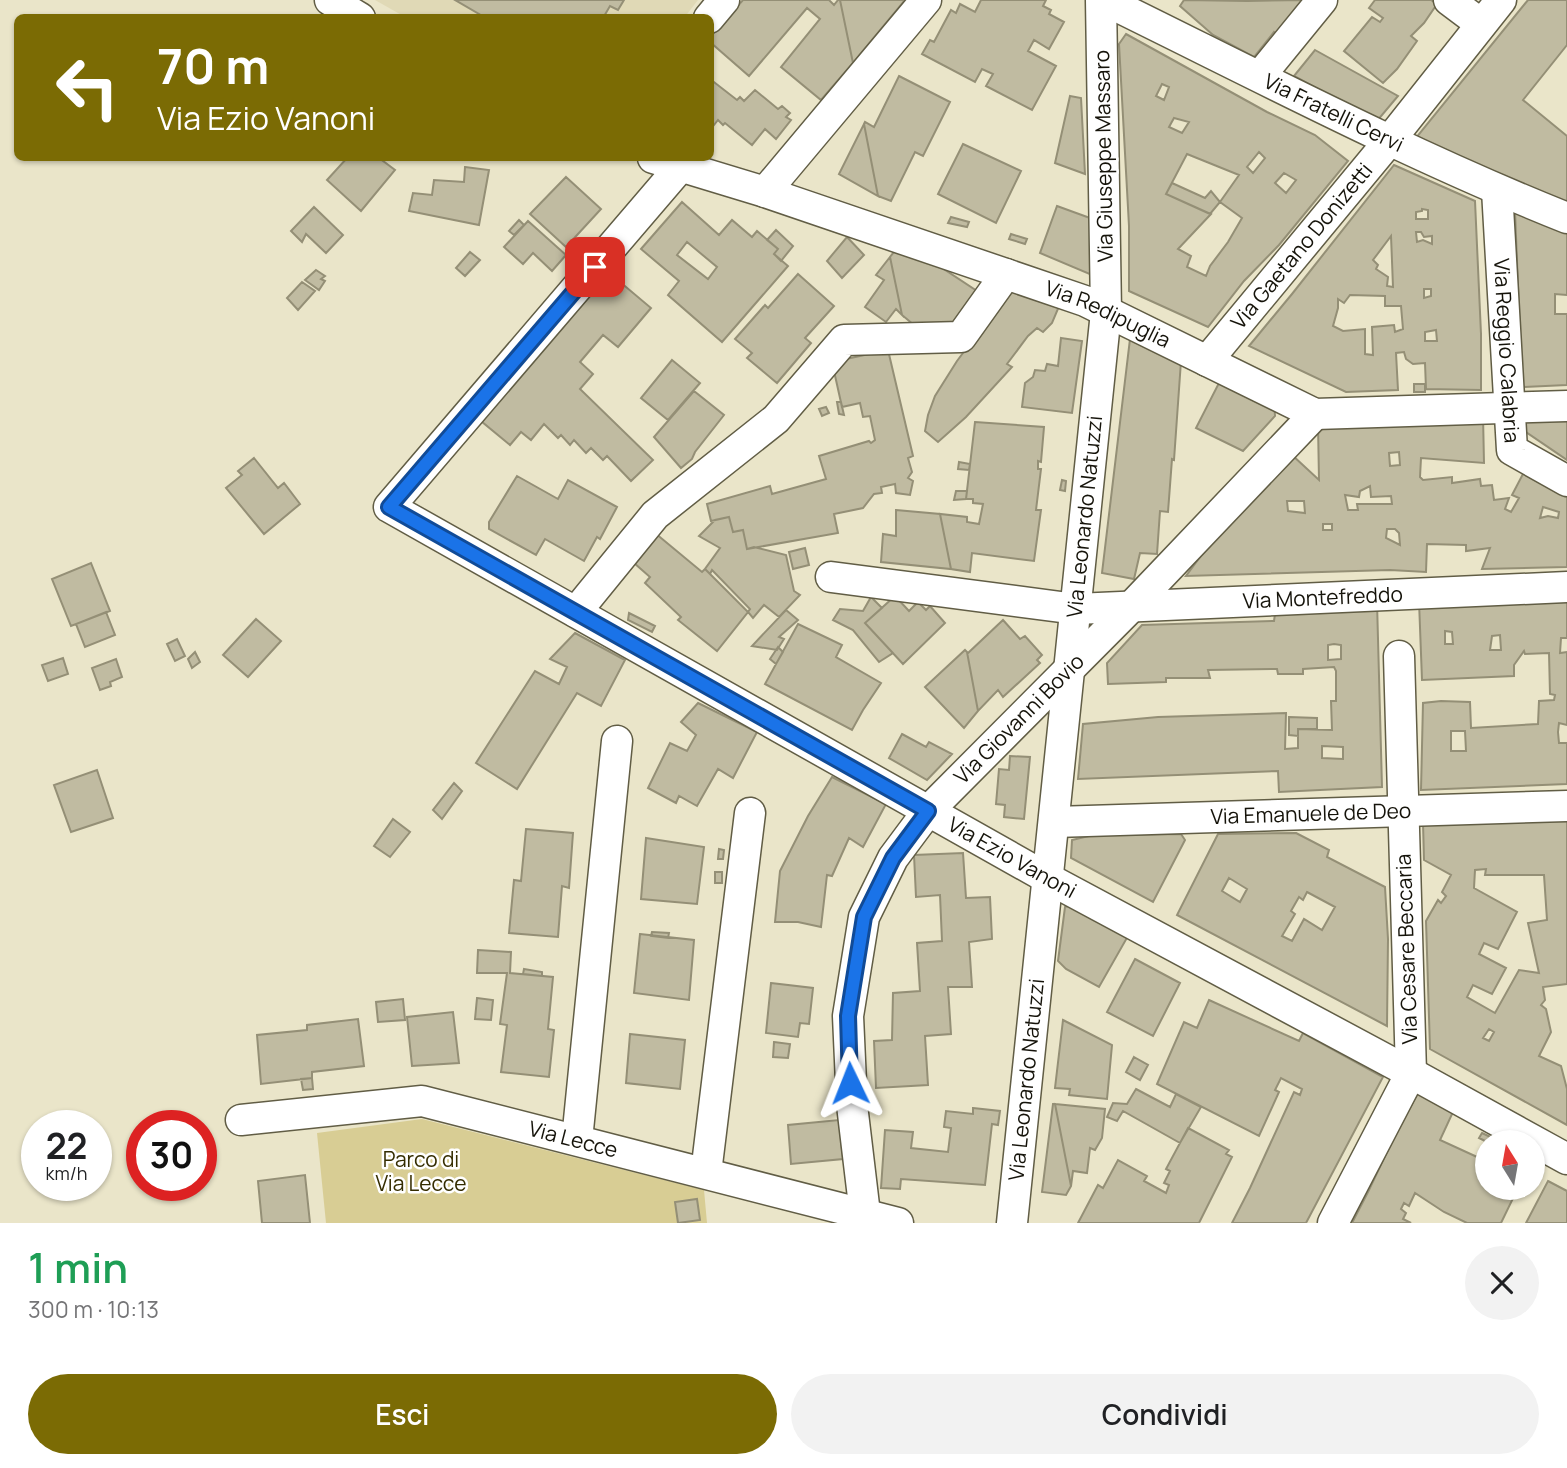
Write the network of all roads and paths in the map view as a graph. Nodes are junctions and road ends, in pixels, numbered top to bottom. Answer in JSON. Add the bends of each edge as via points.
{"nodes":[{"id":1,"x":330,"y":0,"type":"edge"},
{"id":2,"x":724,"y":0,"type":"edge"},
{"id":3,"x":926,"y":0,"type":"edge"},
{"id":4,"x":1102,"y":0,"type":"edge"},
{"id":5,"x":1322,"y":0,"type":"edge"},
{"id":6,"x":1449,"y":0,"type":"edge"},
{"id":7,"x":1501,"y":0,"type":"edge"},
{"id":8,"x":1152,"y":10,"type":"edge"},
{"id":9,"x":353,"y":14,"type":"edge"},
{"id":10,"x":712,"y":14,"type":"edge"},
{"id":11,"x":1480,"y":24,"type":"junction"},
{"id":12,"x":1260,"y":76,"type":"junction"},
{"id":13,"x":1390,"y":140,"type":"junction"},
{"id":14,"x":667,"y":162,"type":"edge"},
{"id":15,"x":1497,"y":190,"type":"junction"},
{"id":16,"x":765,"y":192,"type":"junction"},
{"id":17,"x":1567,"y":218,"type":"edge"},
{"id":18,"x":1006,"y":274,"type":"junction"},
{"id":19,"x":1107,"y":312,"type":"junction"},
{"id":20,"x":1207,"y":361,"type":"junction"},
{"id":21,"x":1567,"y":406,"type":"edge"},
{"id":22,"x":1510,"y":408,"type":"junction"},
{"id":23,"x":1315,"y":414,"type":"junction"},
{"id":24,"x":1567,"y":481,"type":"edge"},
{"id":25,"x":831,"y":577,"type":"dead end"},
{"id":26,"x":1567,"y":587,"type":"edge"},
{"id":27,"x":1131,"y":607,"type":"junction"},
{"id":28,"x":1076,"y":609,"type":"junction"},
{"id":29,"x":576,"y":612,"type":"junction"},
{"id":30,"x":1399,"y":656,"type":"dead end"},
{"id":31,"x":1071,"y":667,"type":"junction"},
{"id":32,"x":617,"y":741,"type":"dead end"},
{"id":33,"x":1567,"y":806,"type":"edge"},
{"id":34,"x":928,"y":811,"type":"junction"},
{"id":35,"x":1403,"y":811,"type":"junction"},
{"id":36,"x":750,"y":813,"type":"dead end"},
{"id":37,"x":1055,"y":822,"type":"junction"},
{"id":38,"x":1049,"y":878,"type":"junction"},
{"id":39,"x":1411,"y":1073,"type":"junction"},
{"id":40,"x":241,"y":1121,"type":"dead end"},
{"id":41,"x":577,"y":1140,"type":"junction"},
{"id":42,"x":1567,"y":1159,"type":"edge"},
{"id":43,"x":706,"y":1173,"type":"junction"},
{"id":44,"x":830,"y":1214,"type":"edge"},
{"id":45,"x":865,"y":1214,"type":"junction"},
{"id":46,"x":898,"y":1223,"type":"edge"},
{"id":47,"x":1012,"y":1223,"type":"edge"},
{"id":48,"x":1333,"y":1223,"type":"edge"}],
"edges":[{"from":1,"to":9,"type":"street"},
{"from":2,"to":10,"type":"street"},
{"from":3,"to":16,"type":"street"},
{"from":4,"to":8,"type":"street","name":"Via Fratelli Cervi"},
{"from":4,"to":19,"type":"street","name":"Via Giuseppe Massaro"},
{"from":5,"to":12,"type":"street"},
{"from":6,"to":11,"type":"street"},
{"from":7,"to":11,"type":"street","name":"Via Gaetano Donizetti"},
{"from":8,"to":12,"type":"street","name":"Via Fratelli Cervi"},
{"from":11,"to":13,"type":"street","name":"Via Gaetano Donizetti"},
{"from":12,"to":13,"type":"street","name":"Via Fratelli Cervi"},
{"from":13,"to":15,"type":"street","name":"Via Fratelli Cervi"},
{"from":13,"to":20,"type":"street","name":"Via Gaetano Donizetti"},
{"from":14,"to":16,"type":"street","name":"Via Redipuglia"},
{"from":14,"to":29,"type":"street","name":"Via Ezio Vanoni","via":[[389,507]]},
{"from":15,"to":17,"type":"street","name":"Via Fratelli Cervi"},
{"from":15,"to":22,"type":"street","name":"Via Reggio Calabria"},
{"from":16,"to":18,"type":"street","name":"Via Redipuglia"},
{"from":18,"to":19,"type":"street","name":"Via Redipuglia"},
{"from":18,"to":29,"type":"street","via":[[961,337],[844,340],[776,419],[655,515]]},
{"from":19,"to":20,"type":"street","name":"Via Redipuglia"},
{"from":19,"to":28,"type":"street","name":"Via Leonardo Natuzzi"},
{"from":20,"to":23,"type":"street","name":"Via Redipuglia"},
{"from":21,"to":22,"type":"street","name":"Via Redipuglia"},
{"from":22,"to":23,"type":"street","name":"Via Redipuglia"},
{"from":22,"to":24,"type":"street","name":"Via Reggio Calabria","via":[[1512,450]]},
{"from":23,"to":27,"type":"street","name":"Via Giovanni Bovio"},
{"from":25,"to":28,"type":"street","name":"Via Montefreddo"},
{"from":26,"to":27,"type":"street","name":"Via Montefreddo"},
{"from":27,"to":28,"type":"street","name":"Via Montefreddo"},
{"from":27,"to":31,"type":"street","name":"Via Giovanni Bovio"},
{"from":28,"to":31,"type":"street","name":"Via Leonardo Natuzzi"},
{"from":29,"to":34,"type":"street","name":"Via Ezio Vanoni"},
{"from":30,"to":35,"type":"street","name":"Via Cesare Beccaria"},
{"from":31,"to":34,"type":"street","name":"Via Giovanni Bovio"},
{"from":31,"to":37,"type":"street","name":"Via Leonardo Natuzzi"},
{"from":32,"to":41,"type":"street"},
{"from":33,"to":35,"type":"street","name":"Via Emanuele de Deo"},
{"from":34,"to":38,"type":"street","name":"Via Ezio Vanoni"},
{"from":34,"to":45,"type":"street","name":"Via Giovanni Bovio","via":[[893,858],[864,917],[848,1016],[852,1105]]},
{"from":35,"to":37,"type":"street","name":"Via Emanuele de Deo"},
{"from":35,"to":39,"type":"street","name":"Via Cesare Beccaria"},
{"from":36,"to":43,"type":"street"},
{"from":37,"to":38,"type":"street","name":"Via Leonardo Natuzzi"},
{"from":38,"to":39,"type":"street","name":"Via Ezio Vanoni"},
{"from":38,"to":47,"type":"street","name":"Via Leonardo Natuzzi"},
{"from":39,"to":42,"type":"street","name":"Via Ezio Vanoni"},
{"from":39,"to":48,"type":"street","name":"Via Cesare Beccaria"},
{"from":40,"to":41,"type":"street","name":"Via Lecce","via":[[422,1101]]},
{"from":41,"to":43,"type":"street","name":"Via Lecce"},
{"from":43,"to":44,"type":"street","name":"Via Lecce"},
{"from":44,"to":45,"type":"street","name":"Via Lecce"},
{"from":45,"to":46,"type":"street","name":"Via Lecce"}]}
